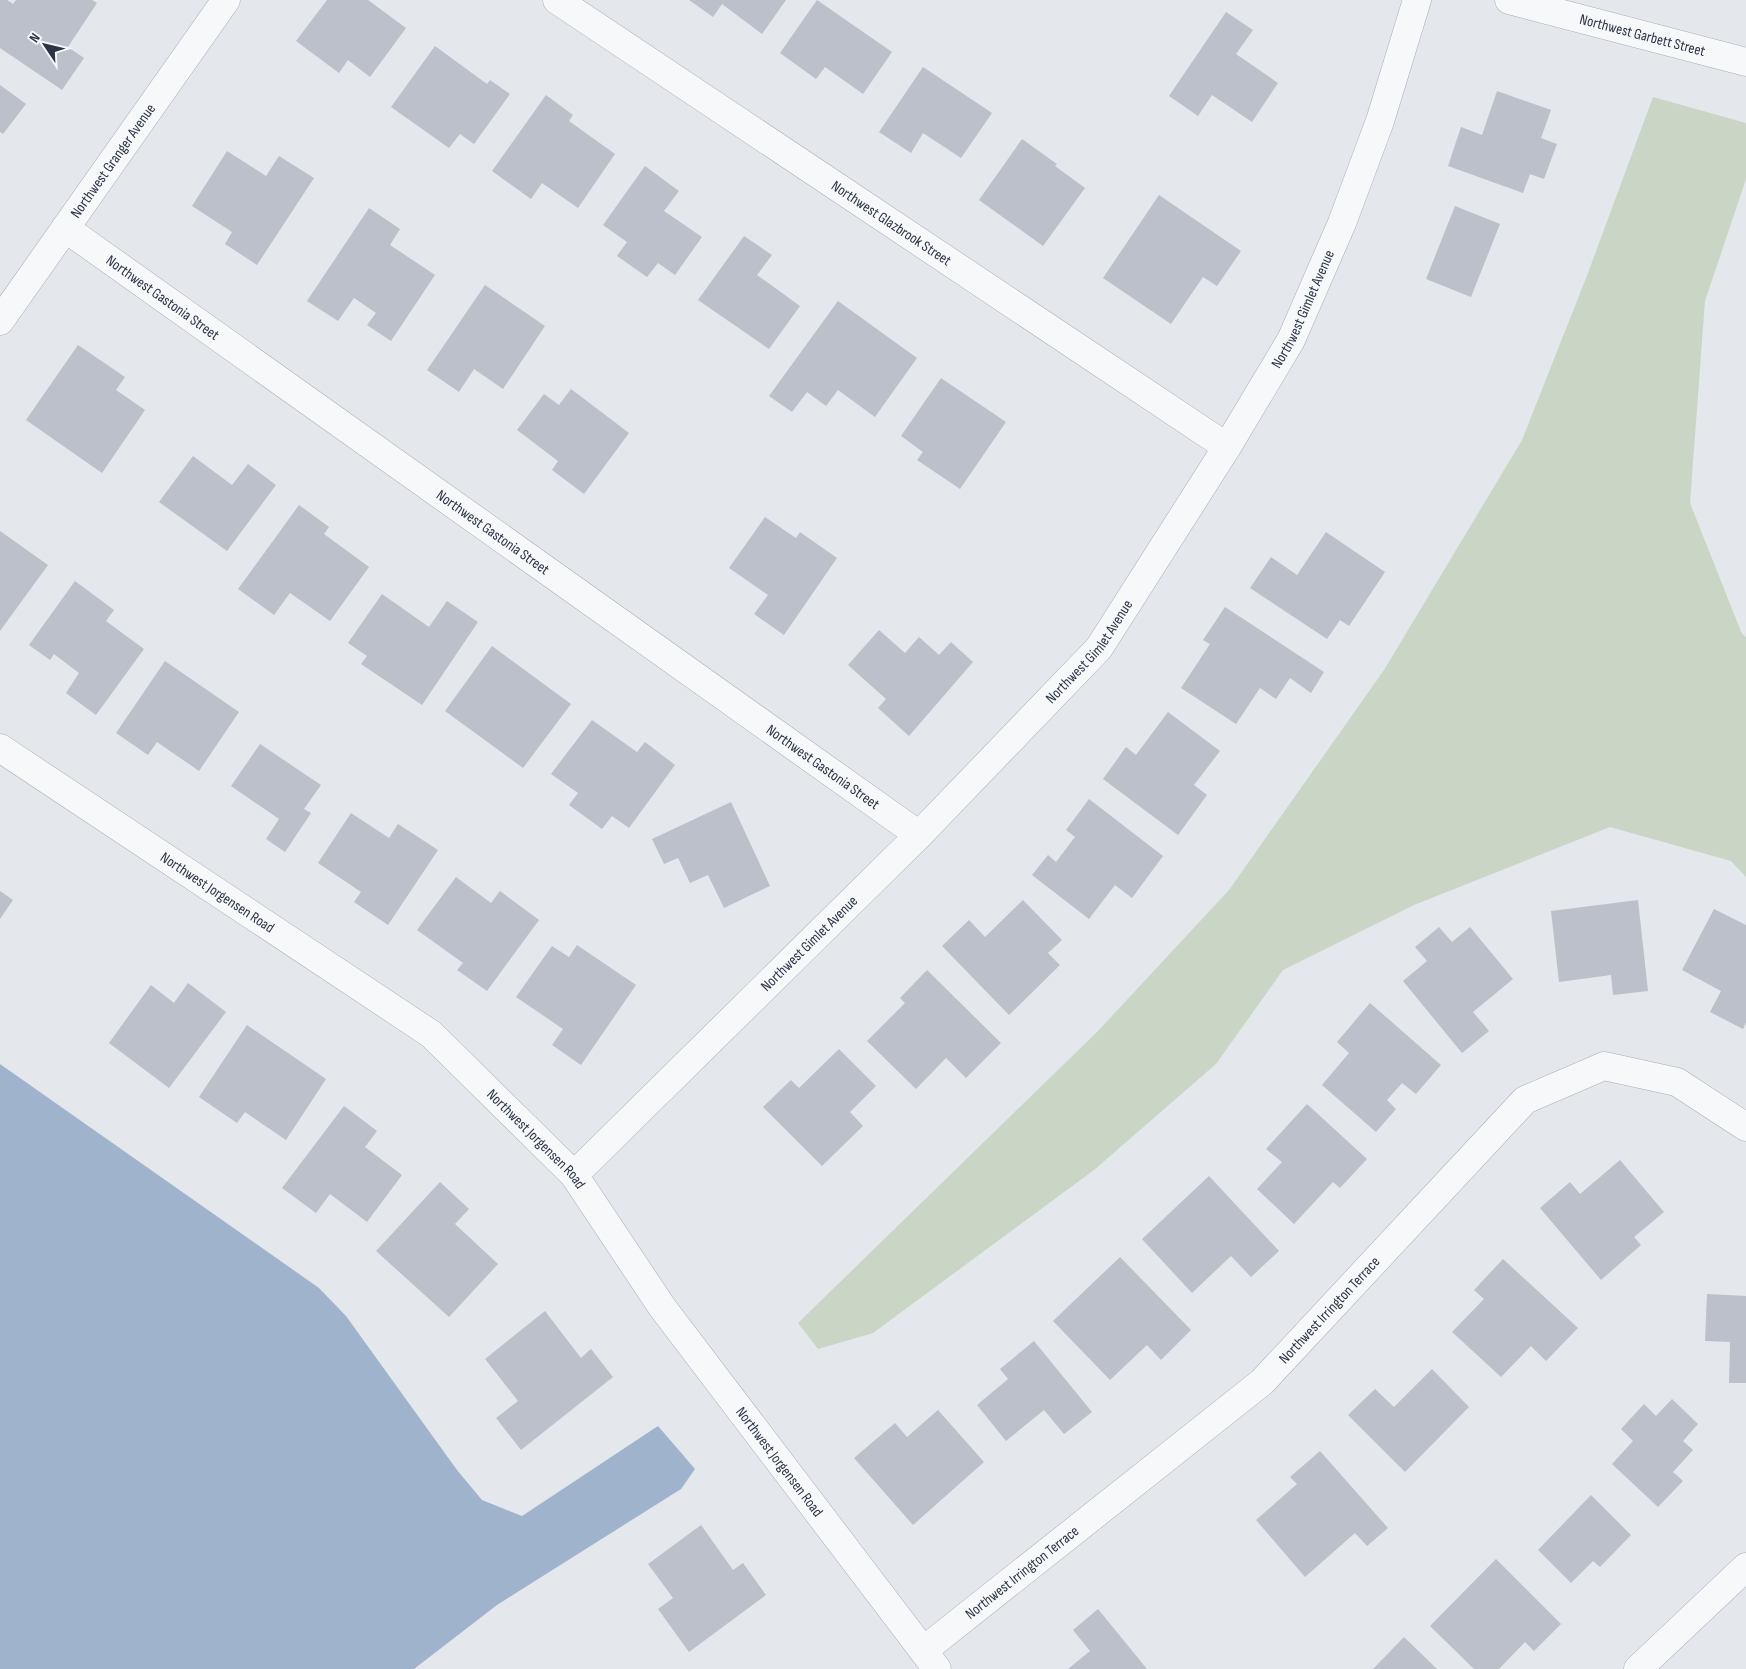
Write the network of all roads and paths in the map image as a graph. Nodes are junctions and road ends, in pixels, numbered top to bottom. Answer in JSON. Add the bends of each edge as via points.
{"nodes":[{"id":1,"x":226,"y":0,"type":"edge"},
{"id":2,"x":557,"y":0,"type":"edge"},
{"id":3,"x":1417,"y":0,"type":"edge"},
{"id":4,"x":1509,"y":0,"type":"edge"},
{"id":5,"x":1746,"y":62,"type":"edge"},
{"id":6,"x":65,"y":228,"type":"junction"},
{"id":7,"x":0,"y":322,"type":"edge"},
{"id":8,"x":1227,"y":447,"type":"junction"},
{"id":9,"x":0,"y":748,"type":"edge"},
{"id":10,"x":919,"y":835,"type":"junction"},
{"id":11,"x":1746,"y":1127,"type":"edge"},
{"id":12,"x":574,"y":1175,"type":"junction"},
{"id":13,"x":1746,"y":1567,"type":"edge"},
{"id":14,"x":931,"y":1660,"type":"edge"},
{"id":15,"x":1638,"y":1669,"type":"edge"}],
"edges":[{"from":1,"to":6,"type":"street","name":"Northwest Granger Avenue"},
{"from":2,"to":8,"type":"street","name":"Northwest Glazbrook Street"},
{"from":3,"to":8,"type":"street","name":"Northwest Gimlet Avenue","via":[[1380,121],[1342,223],[1291,340]]},
{"from":4,"to":5,"type":"street","name":"Northwest Garbett Street"},
{"from":6,"to":7,"type":"street","name":"Northwest Granger Avenue"},
{"from":6,"to":10,"type":"street","name":"Northwest Gastonia Street"},
{"from":8,"to":10,"type":"street","name":"Northwest Gimlet Avenue","via":[[1099,648]]},
{"from":9,"to":12,"type":"street","name":"Northwest Jorgensen Road","via":[[431,1034]]},
{"from":10,"to":12,"type":"street","name":"Northwest Gimlet Avenue"},
{"from":11,"to":14,"type":"street","name":"Northwest Irrington Terrace","via":[[1677,1082],[1604,1066],[1525,1100],[1262,1382]]},
{"from":12,"to":14,"type":"street","name":"Northwest Jorgensen Road","via":[[662,1307]]},
{"from":13,"to":15,"type":"street"}]}
